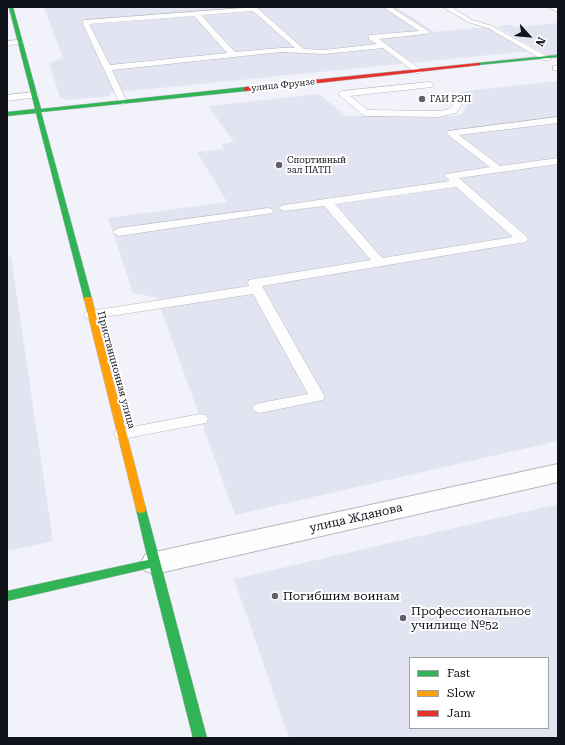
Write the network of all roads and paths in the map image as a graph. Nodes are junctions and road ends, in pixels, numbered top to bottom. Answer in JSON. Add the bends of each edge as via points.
{"nodes":[{"id":1,"x":11,"y":7,"type":"edge"},
{"id":2,"x":386,"y":7,"type":"edge"},
{"id":3,"x":446,"y":7,"type":"edge"},
{"id":4,"x":551,"y":7,"type":"edge"},
{"id":5,"x":253,"y":8,"type":"edge"},
{"id":6,"x":558,"y":10,"type":"edge"},
{"id":7,"x":195,"y":14,"type":"junction"},
{"id":8,"x":20,"y":42,"type":"junction"},
{"id":9,"x":7,"y":43,"type":"edge"},
{"id":10,"x":384,"y":46,"type":"junction"},
{"id":11,"x":302,"y":51,"type":"junction"},
{"id":12,"x":233,"y":55,"type":"junction"},
{"id":13,"x":558,"y":56,"type":"edge"},
{"id":14,"x":546,"y":58,"type":"junction"},
{"id":15,"x":107,"y":68,"type":"junction"},
{"id":16,"x":415,"y":71,"type":"junction"},
{"id":17,"x":429,"y":85,"type":"junction"},
{"id":18,"x":438,"y":91,"type":"dead end"},
{"id":19,"x":35,"y":95,"type":"junction"},
{"id":20,"x":7,"y":98,"type":"edge"},
{"id":21,"x":123,"y":102,"type":"junction"},
{"id":22,"x":454,"y":102,"type":"dead end"},
{"id":23,"x":39,"y":111,"type":"junction"},
{"id":24,"x":7,"y":114,"type":"edge"},
{"id":25,"x":558,"y":120,"type":"edge"},
{"id":26,"x":558,"y":161,"type":"edge"},
{"id":27,"x":498,"y":169,"type":"junction"},
{"id":28,"x":459,"y":183,"type":"junction"},
{"id":29,"x":327,"y":202,"type":"junction"},
{"id":30,"x":284,"y":208,"type":"dead end"},
{"id":31,"x":268,"y":211,"type":"dead end"},
{"id":32,"x":119,"y":232,"type":"dead end"},
{"id":33,"x":378,"y":262,"type":"junction"},
{"id":34,"x":257,"y":289,"type":"junction"},
{"id":35,"x":91,"y":315,"type":"junction"},
{"id":36,"x":260,"y":408,"type":"dead end"},
{"id":37,"x":200,"y":419,"type":"dead end"},
{"id":38,"x":122,"y":434,"type":"junction"},
{"id":39,"x":558,"y":473,"type":"edge"},
{"id":40,"x":155,"y":563,"type":"junction"},
{"id":41,"x":7,"y":596,"type":"edge"},
{"id":42,"x":200,"y":738,"type":"edge"}],
"edges":[{"from":1,"to":8,"type":"main road","name":"Пристанционная улица"},
{"from":2,"to":10,"type":"lane","via":[[426,32],[372,37]]},
{"from":3,"to":14,"type":"lane","via":[[470,21],[490,27]]},
{"from":4,"to":6,"type":"lane"},
{"from":5,"to":7,"type":"lane"},
{"from":5,"to":11,"type":"lane"},
{"from":7,"to":12,"type":"lane"},
{"from":7,"to":15,"type":"lane","via":[[85,22]]},
{"from":8,"to":9,"type":"lane"},
{"from":8,"to":19,"type":"main road","name":"Пристанционная улица"},
{"from":10,"to":11,"type":"lane","via":[[324,52]]},
{"from":10,"to":16,"type":"lane"},
{"from":11,"to":12,"type":"lane","via":[[281,50]]},
{"from":12,"to":15,"type":"lane"},
{"from":13,"to":14,"type":"main road","name":"улица Фрунзе"},
{"from":14,"to":16,"type":"main road","name":"улица Фрунзе"},
{"from":15,"to":21,"type":"lane"},
{"from":16,"to":17,"type":"lane"},
{"from":16,"to":21,"type":"main road","name":"улица Фрунзе"},
{"from":17,"to":18,"type":"lane"},
{"from":17,"to":22,"type":"lane","via":[[342,94],[366,113],[439,114],[453,111],[458,105]]},
{"from":19,"to":20,"type":"lane"},
{"from":19,"to":23,"type":"main road","name":"Пристанционная улица"},
{"from":21,"to":23,"type":"main road","name":"улица Фрунзе"},
{"from":23,"to":24,"type":"main road","name":"улица Фрунзе"},
{"from":23,"to":35,"type":"main road","name":"Пристанционная улица"},
{"from":25,"to":27,"type":"lane","via":[[451,133]]},
{"from":26,"to":27,"type":"lane"},
{"from":27,"to":28,"type":"lane","via":[[450,176]]},
{"from":28,"to":29,"type":"lane"},
{"from":28,"to":33,"type":"lane","via":[[522,239]]},
{"from":29,"to":30,"type":"lane"},
{"from":29,"to":33,"type":"lane"},
{"from":31,"to":32,"type":"lane"},
{"from":33,"to":34,"type":"lane","via":[[254,283]]},
{"from":34,"to":35,"type":"lane"},
{"from":34,"to":36,"type":"lane","via":[[317,397]]},
{"from":35,"to":38,"type":"main road","name":"Пристанционная улица"},
{"from":37,"to":38,"type":"lane"},
{"from":38,"to":40,"type":"main road","name":"Пристанционная улица"},
{"from":39,"to":40,"type":"street","name":"улица Жданова"},
{"from":40,"to":41,"type":"main road"},
{"from":40,"to":42,"type":"main road","name":"Пристанционная улица"}]}
